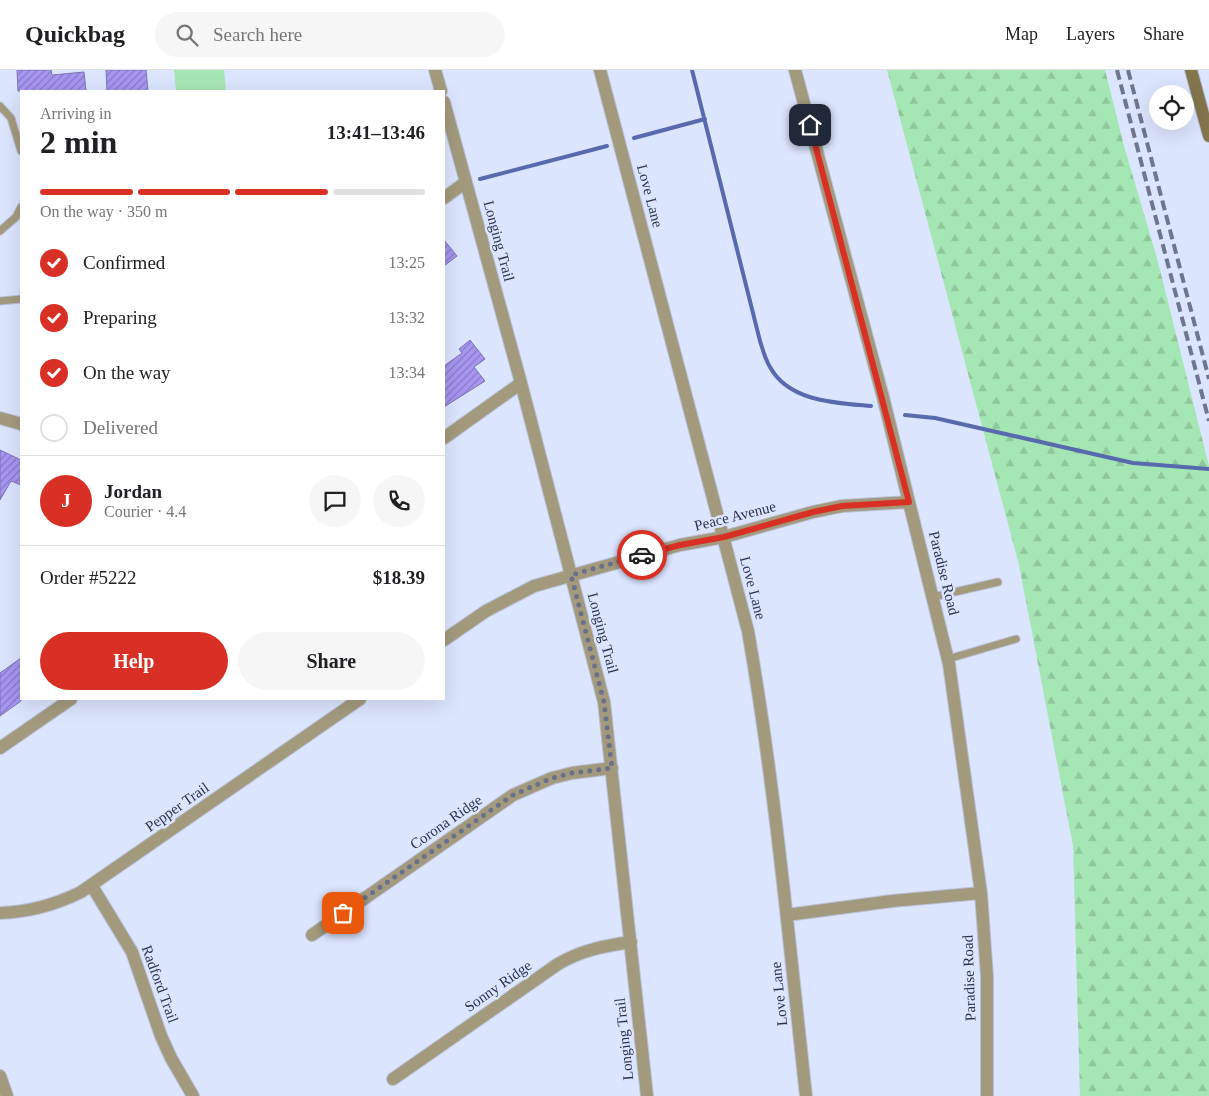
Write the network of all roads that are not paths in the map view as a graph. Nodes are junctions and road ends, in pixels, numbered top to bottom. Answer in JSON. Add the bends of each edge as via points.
{"nodes":[{"id":1,"x":435,"y":70,"type":"edge"},
{"id":2,"x":600,"y":70,"type":"edge"},
{"id":3,"x":795,"y":70,"type":"edge"},
{"id":4,"x":1191,"y":70,"type":"edge"},
{"id":5,"x":441,"y":90,"type":"edge"},
{"id":6,"x":0,"y":106,"type":"edge"},
{"id":7,"x":445,"y":106,"type":"edge"},
{"id":8,"x":1209,"y":136,"type":"edge"},
{"id":9,"x":20,"y":148,"type":"edge"},
{"id":10,"x":466,"y":182,"type":"junction"},
{"id":11,"x":445,"y":197,"type":"edge"},
{"id":12,"x":20,"y":210,"type":"edge"},
{"id":13,"x":0,"y":231,"type":"edge"},
{"id":14,"x":20,"y":299,"type":"edge"},
{"id":15,"x":0,"y":301,"type":"edge"},
{"id":16,"x":521,"y":383,"type":"junction"},
{"id":17,"x":0,"y":418,"type":"edge"},
{"id":18,"x":20,"y":424,"type":"edge"},
{"id":19,"x":445,"y":437,"type":"edge"},
{"id":20,"x":909,"y":502,"type":"junction"},
{"id":21,"x":724,"y":537,"type":"junction"},
{"id":22,"x":571,"y":575,"type":"junction"},
{"id":23,"x":998,"y":582,"type":"dead end"},
{"id":24,"x":933,"y":597,"type":"junction"},
{"id":25,"x":445,"y":639,"type":"edge"},
{"id":26,"x":1016,"y":639,"type":"dead end"},
{"id":27,"x":948,"y":659,"type":"junction"},
{"id":28,"x":70,"y":700,"type":"edge"},
{"id":29,"x":359,"y":700,"type":"edge"},
{"id":30,"x":0,"y":748,"type":"edge"},
{"id":31,"x":612,"y":768,"type":"junction"},
{"id":32,"x":92,"y":886,"type":"junction"},
{"id":33,"x":981,"y":893,"type":"junction"},
{"id":34,"x":0,"y":913,"type":"edge"},
{"id":35,"x":787,"y":915,"type":"junction"},
{"id":36,"x":312,"y":935,"type":"dead end"},
{"id":37,"x":631,"y":942,"type":"junction"},
{"id":38,"x":0,"y":1076,"type":"edge"},
{"id":39,"x":393,"y":1079,"type":"dead end"},
{"id":40,"x":7,"y":1096,"type":"edge"},
{"id":41,"x":193,"y":1096,"type":"edge"},
{"id":42,"x":647,"y":1096,"type":"edge"},
{"id":43,"x":806,"y":1096,"type":"edge"},
{"id":44,"x":987,"y":1096,"type":"edge"}],
"edges":[{"from":1,"to":5,"type":"street"},
{"from":2,"to":21,"type":"street","name":"Love Lane"},
{"from":3,"to":20,"type":"street","name":"Paradise Road"},
{"from":4,"to":8,"type":"main road"},
{"from":6,"to":9,"type":"lane","via":[[10,118]]},
{"from":7,"to":10,"type":"street","name":"Longing Trail"},
{"from":10,"to":11,"type":"street"},
{"from":10,"to":16,"type":"street","name":"Longing Trail"},
{"from":12,"to":13,"type":"lane"},
{"from":14,"to":15,"type":"lane"},
{"from":16,"to":19,"type":"street"},
{"from":16,"to":22,"type":"street","name":"Longing Trail"},
{"from":17,"to":18,"type":"street"},
{"from":20,"to":21,"type":"street","name":"Peace Avenue","via":[[842,506]]},
{"from":20,"to":24,"type":"street","name":"Paradise Road"},
{"from":21,"to":22,"type":"street","name":"Peace Avenue","via":[[680,545]]},
{"from":21,"to":35,"type":"street","name":"Love Lane","via":[[748,631],[762,713]]},
{"from":22,"to":25,"type":"street","via":[[534,586],[510,598]]},
{"from":22,"to":31,"type":"street","name":"Longing Trail","via":[[604,702]]},
{"from":23,"to":24,"type":"lane"},
{"from":24,"to":27,"type":"street","name":"Paradise Road"},
{"from":26,"to":27,"type":"lane"},
{"from":27,"to":33,"type":"street","name":"Paradise Road"},
{"from":28,"to":30,"type":"street"},
{"from":29,"to":32,"type":"street","name":"Pepper Trail"},
{"from":31,"to":36,"type":"street","name":"Corona Ridge","via":[[552,778],[513,795]]},
{"from":31,"to":37,"type":"street","name":"Longing Trail"},
{"from":32,"to":34,"type":"street","name":"Pepper Trail","via":[[48,906]]},
{"from":32,"to":41,"type":"street","name":"Radford Trail","via":[[132,952],[161,1036]]},
{"from":33,"to":35,"type":"street"},
{"from":33,"to":44,"type":"street","name":"Paradise Road","via":[[987,977]]},
{"from":35,"to":43,"type":"street","name":"Love Lane"},
{"from":37,"to":39,"type":"street","name":"Sonny Ridge","via":[[577,953]]},
{"from":37,"to":42,"type":"street","name":"Longing Trail"},
{"from":38,"to":40,"type":"street"}]}
